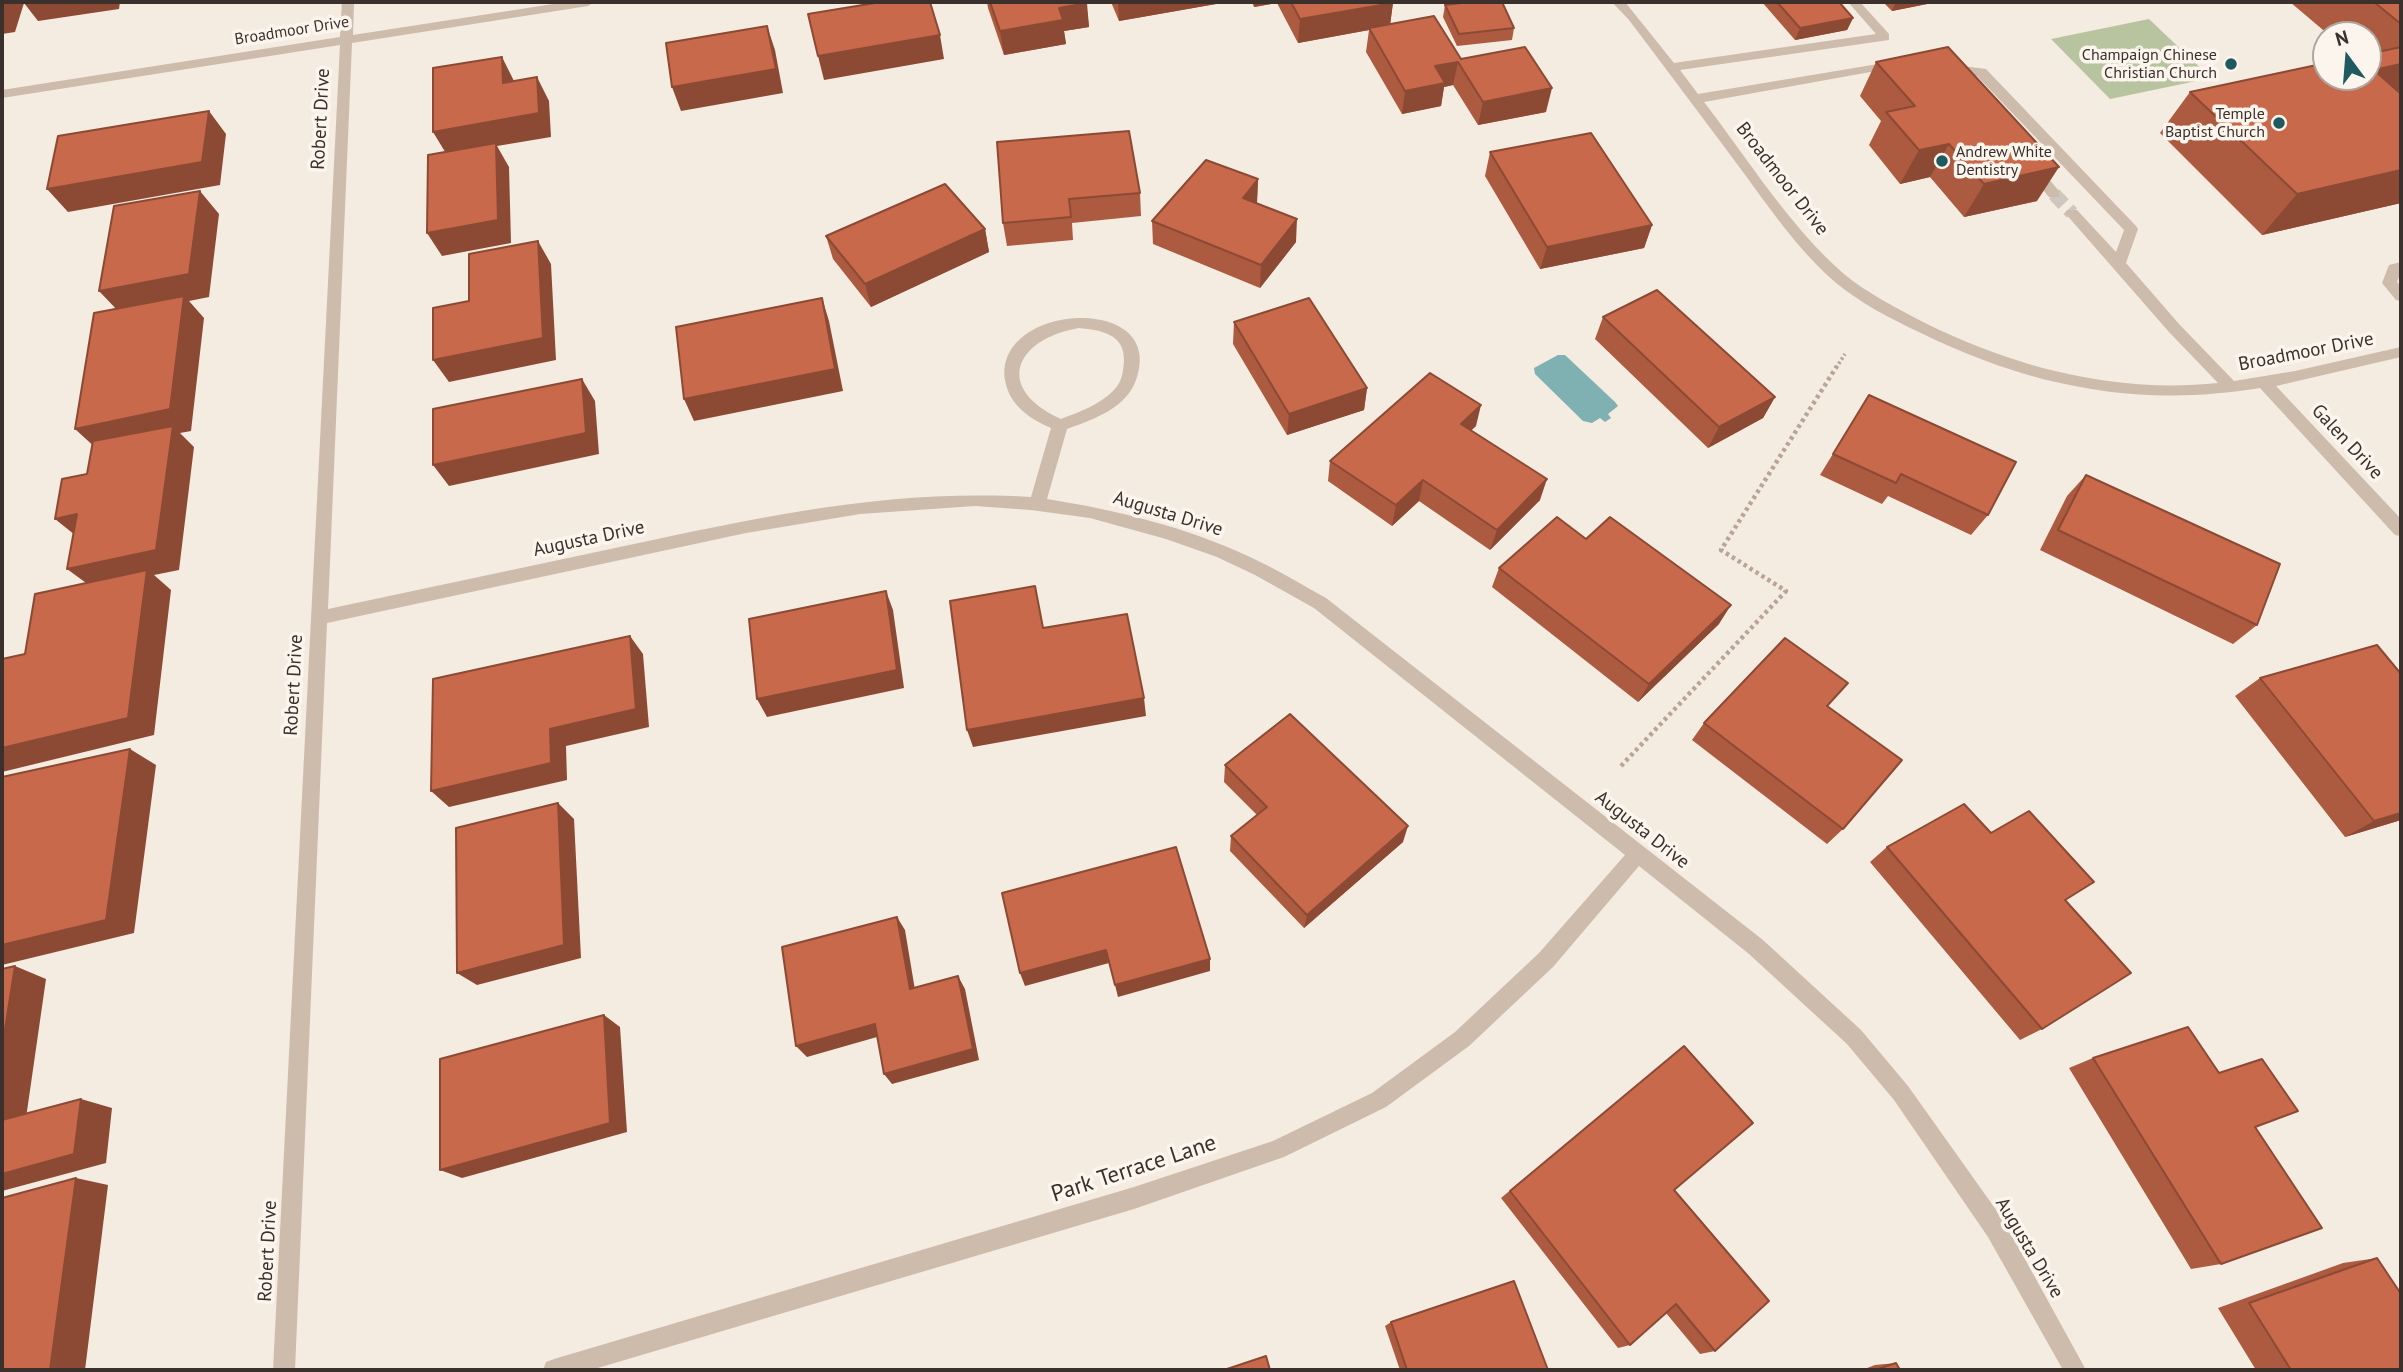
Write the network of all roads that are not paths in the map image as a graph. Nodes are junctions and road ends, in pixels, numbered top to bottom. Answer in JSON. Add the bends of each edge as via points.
{"nodes":[{"id":1,"x":348,"y":2,"type":"edge"},
{"id":2,"x":588,"y":2,"type":"edge"},
{"id":3,"x":1618,"y":2,"type":"edge"},
{"id":4,"x":1854,"y":2,"type":"edge"},
{"id":5,"x":346,"y":40,"type":"junction"},
{"id":6,"x":1907,"y":64,"type":"edge"},
{"id":7,"x":1671,"y":67,"type":"junction"},
{"id":8,"x":1932,"y":67,"type":"edge"},
{"id":9,"x":2,"y":94,"type":"edge"},
{"id":10,"x":1695,"y":99,"type":"junction"},
{"id":11,"x":2045,"y":138,"type":"junction"},
{"id":12,"x":2054,"y":194,"type":"tunnel mouth"},
{"id":13,"x":2073,"y":213,"type":"tunnel mouth"},
{"id":14,"x":2119,"y":264,"type":"junction"},
{"id":15,"x":2401,"y":267,"type":"edge"},
{"id":16,"x":2401,"y":296,"type":"edge"},
{"id":17,"x":2401,"y":352,"type":"edge"},
{"id":18,"x":2263,"y":382,"type":"junction"},
{"id":19,"x":2230,"y":386,"type":"junction"},
{"id":20,"x":1060,"y":425,"type":"junction"},
{"id":21,"x":1037,"y":505,"type":"junction"},
{"id":22,"x":2401,"y":530,"type":"edge"},
{"id":23,"x":318,"y":618,"type":"junction"},
{"id":24,"x":1637,"y":853,"type":"junction"},
{"id":25,"x":284,"y":1370,"type":"edge"},
{"id":26,"x":554,"y":1370,"type":"edge"},
{"id":27,"x":2075,"y":1370,"type":"edge"}],
"edges":[{"from":1,"to":5,"type":"street","name":"Robert Drive"},
{"from":2,"to":5,"type":"street","name":"Broadmoor Drive"},
{"from":3,"to":7,"type":"street","name":"Broadmoor Drive"},
{"from":4,"to":7,"type":"street","via":[[1885,37]]},
{"from":5,"to":9,"type":"street","name":"Broadmoor Drive"},
{"from":5,"to":23,"type":"street","name":"Robert Drive"},
{"from":6,"to":10,"type":"street","via":[[1895,62]]},
{"from":7,"to":10,"type":"street","name":"Broadmoor Drive"},
{"from":8,"to":11,"type":"street","via":[[1981,72]]},
{"from":10,"to":19,"type":"street","name":"Broadmoor Drive","via":[[1796,233],[1842,279],[1920,327],[1975,352],[2079,382],[2187,391]]},
{"from":11,"to":12,"type":"street","via":[[2035,172]]},
{"from":11,"to":14,"type":"street","via":[[2131,229]]},
{"from":13,"to":14,"type":"street"},
{"from":14,"to":19,"type":"street"},
{"from":15,"to":16,"type":"street","via":[[2394,268],[2389,283]]},
{"from":17,"to":18,"type":"street","name":"Broadmoor Drive"},
{"from":18,"to":19,"type":"street","name":"Broadmoor Drive"},
{"from":18,"to":22,"type":"street","name":"Galen Drive"},
{"from":20,"to":20,"type":"street","via":[[1021,402],[1012,383],[1012,366],[1020,346],[1040,331],[1070,323],[1100,323],[1117,330],[1130,343],[1134,359],[1131,377],[1119,395],[1092,414]]},
{"from":20,"to":21,"type":"street"},
{"from":21,"to":23,"type":"street","name":"Augusta Drive","via":[[957,500],[862,506]]},
{"from":21,"to":24,"type":"street","name":"Augusta Drive","via":[[1164,531],[1243,561],[1320,603]]},
{"from":23,"to":25,"type":"street","name":"Robert Drive"},
{"from":24,"to":26,"type":"street","name":"Park Terrace Lane","via":[[1546,960],[1462,1039],[1380,1100],[1277,1150],[1121,1202]]},
{"from":24,"to":27,"type":"street","name":"Augusta Drive","via":[[1756,947],[1854,1037],[1900,1093],[1996,1229]]}]}
